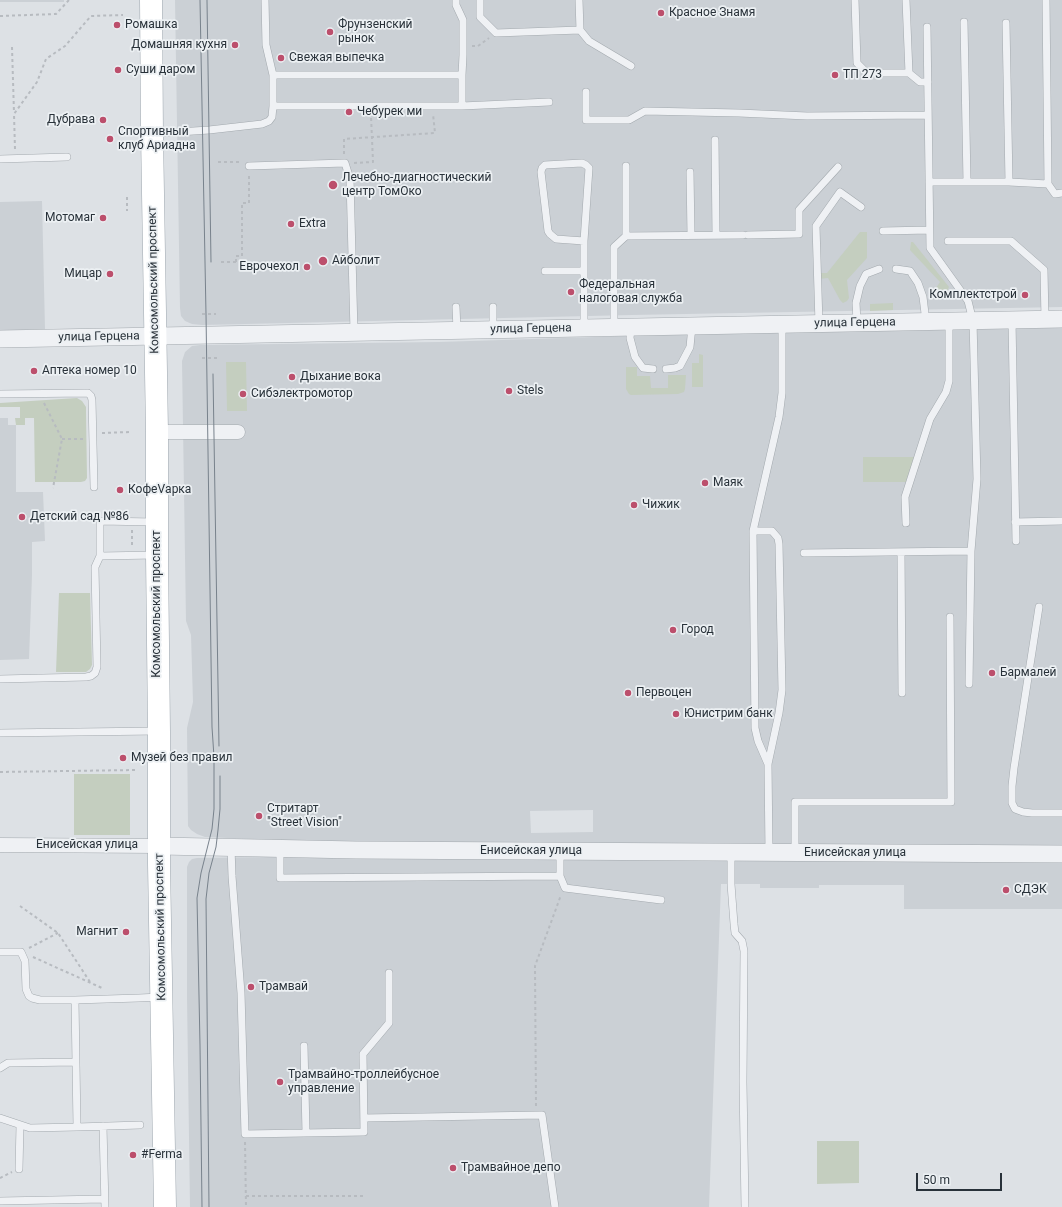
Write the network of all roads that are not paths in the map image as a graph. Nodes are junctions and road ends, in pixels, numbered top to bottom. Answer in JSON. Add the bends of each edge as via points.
{"nodes":[{"id":1,"x":151,"y":0,"type":"edge"},
{"id":2,"x":161,"y":0,"type":"edge"},
{"id":3,"x":265,"y":0,"type":"edge"},
{"id":4,"x":456,"y":0,"type":"edge"},
{"id":5,"x":480,"y":0,"type":"edge"},
{"id":6,"x":579,"y":0,"type":"edge"},
{"id":7,"x":855,"y":0,"type":"edge"},
{"id":8,"x":906,"y":0,"type":"edge"},
{"id":9,"x":1046,"y":0,"type":"edge"},
{"id":10,"x":964,"y":22,"type":"dead end"},
{"id":11,"x":1006,"y":23,"type":"dead end"},
{"id":12,"x":927,"y":27,"type":"dead end"},
{"id":13,"x":580,"y":30,"type":"junction"},
{"id":14,"x":631,"y":66,"type":"dead end"},
{"id":15,"x":909,"y":73,"type":"junction"},
{"id":16,"x":273,"y":75,"type":"junction"},
{"id":17,"x":462,"y":75,"type":"junction"},
{"id":18,"x":928,"y":82,"type":"junction"},
{"id":19,"x":586,"y":92,"type":"dead end"},
{"id":20,"x":549,"y":102,"type":"dead end"},
{"id":21,"x":273,"y":106,"type":"junction"},
{"id":22,"x":462,"y":106,"type":"junction"},
{"id":23,"x":928,"y":116,"type":"junction"},
{"id":24,"x":163,"y":133,"type":"junction"},
{"id":25,"x":715,"y":140,"type":"dead end"},
{"id":26,"x":67,"y":157,"type":"dead end"},
{"id":27,"x":0,"y":159,"type":"edge"},
{"id":28,"x":249,"y":166,"type":"dead end"},
{"id":29,"x":626,"y":166,"type":"dead end"},
{"id":30,"x":838,"y":167,"type":"dead end"},
{"id":31,"x":690,"y":172,"type":"dead end"},
{"id":32,"x":929,"y":182,"type":"junction"},
{"id":33,"x":967,"y":182,"type":"junction"},
{"id":34,"x":1009,"y":182,"type":"junction"},
{"id":35,"x":1048,"y":184,"type":"junction"},
{"id":36,"x":1062,"y":193,"type":"edge"},
{"id":37,"x":862,"y":207,"type":"dead end"},
{"id":38,"x":929,"y":230,"type":"junction"},
{"id":39,"x":883,"y":231,"type":"dead end"},
{"id":40,"x":692,"y":235,"type":"junction"},
{"id":41,"x":716,"y":235,"type":"junction"},
{"id":42,"x":626,"y":236,"type":"junction"},
{"id":43,"x":584,"y":241,"type":"junction"},
{"id":44,"x":948,"y":241,"type":"dead end"},
{"id":45,"x":879,"y":269,"type":"dead end"},
{"id":46,"x":896,"y":269,"type":"dead end"},
{"id":47,"x":545,"y":271,"type":"dead end"},
{"id":48,"x":584,"y":271,"type":"junction"},
{"id":49,"x":456,"y":307,"type":"dead end"},
{"id":50,"x":493,"y":307,"type":"dead end"},
{"id":51,"x":1012,"y":320,"type":"junction"},
{"id":52,"x":1045,"y":320,"type":"junction"},
{"id":53,"x":1062,"y":320,"type":"edge"},
{"id":54,"x":973,"y":321,"type":"junction"},
{"id":55,"x":926,"y":322,"type":"junction"},
{"id":56,"x":949,"y":322,"type":"junction"},
{"id":57,"x":857,"y":323,"type":"junction"},
{"id":58,"x":819,"y":324,"type":"junction"},
{"id":59,"x":782,"y":325,"type":"junction"},
{"id":60,"x":692,"y":326,"type":"junction"},
{"id":61,"x":631,"y":327,"type":"junction"},
{"id":62,"x":584,"y":328,"type":"junction"},
{"id":63,"x":614,"y":328,"type":"junction"},
{"id":64,"x":493,"y":330,"type":"junction"},
{"id":65,"x":457,"y":331,"type":"junction"},
{"id":66,"x":354,"y":332,"type":"junction"},
{"id":67,"x":161,"y":336,"type":"junction"},
{"id":68,"x":0,"y":339,"type":"edge"},
{"id":69,"x":653,"y":369,"type":"dead end"},
{"id":70,"x":666,"y":369,"type":"dead end"},
{"id":71,"x":0,"y":394,"type":"edge"},
{"id":72,"x":163,"y":432,"type":"junction"},
{"id":73,"x":238,"y":432,"type":"dead end"},
{"id":74,"x":94,"y":487,"type":"dead end"},
{"id":75,"x":1062,"y":521,"type":"edge"},
{"id":76,"x":157,"y":522,"type":"junction"},
{"id":77,"x":1016,"y":522,"type":"junction"},
{"id":78,"x":906,"y":523,"type":"dead end"},
{"id":79,"x":753,"y":531,"type":"junction"},
{"id":80,"x":1016,"y":541,"type":"dead end"},
{"id":81,"x":901,"y":552,"type":"junction"},
{"id":82,"x":971,"y":552,"type":"junction"},
{"id":83,"x":804,"y":553,"type":"dead end"},
{"id":84,"x":157,"y":555,"type":"junction"},
{"id":85,"x":100,"y":556,"type":"junction"},
{"id":86,"x":1039,"y":607,"type":"dead end"},
{"id":87,"x":950,"y":617,"type":"dead end"},
{"id":88,"x":0,"y":679,"type":"edge"},
{"id":89,"x":969,"y":684,"type":"dead end"},
{"id":90,"x":902,"y":693,"type":"dead end"},
{"id":91,"x":159,"y":731,"type":"junction"},
{"id":92,"x":0,"y":733,"type":"edge"},
{"id":93,"x":768,"y":764,"type":"junction"},
{"id":94,"x":1062,"y":813,"type":"edge"},
{"id":95,"x":0,"y":845,"type":"edge"},
{"id":96,"x":167,"y":846,"type":"junction"},
{"id":97,"x":231,"y":847,"type":"junction"},
{"id":98,"x":280,"y":848,"type":"junction"},
{"id":99,"x":560,"y":852,"type":"junction"},
{"id":100,"x":731,"y":852,"type":"junction"},
{"id":101,"x":769,"y":853,"type":"junction"},
{"id":102,"x":795,"y":853,"type":"junction"},
{"id":103,"x":1062,"y":854,"type":"edge"},
{"id":104,"x":560,"y":876,"type":"junction"},
{"id":105,"x":661,"y":900,"type":"dead end"},
{"id":106,"x":0,"y":952,"type":"edge"},
{"id":107,"x":389,"y":973,"type":"dead end"},
{"id":108,"x":162,"y":996,"type":"junction"},
{"id":109,"x":75,"y":1000,"type":"junction"},
{"id":110,"x":304,"y":1046,"type":"dead end"},
{"id":111,"x":76,"y":1062,"type":"junction"},
{"id":112,"x":0,"y":1068,"type":"edge"},
{"id":113,"x":0,"y":1118,"type":"edge"},
{"id":114,"x":364,"y":1118,"type":"junction"},
{"id":115,"x":20,"y":1125,"type":"junction"},
{"id":116,"x":140,"y":1125,"type":"dead end"},
{"id":117,"x":103,"y":1126,"type":"junction"},
{"id":118,"x":77,"y":1127,"type":"junction"},
{"id":119,"x":306,"y":1133,"type":"junction"},
{"id":120,"x":19,"y":1169,"type":"road end"},
{"id":121,"x":104,"y":1199,"type":"junction"},
{"id":122,"x":0,"y":1201,"type":"edge"},
{"id":123,"x":105,"y":1207,"type":"edge"},
{"id":124,"x":165,"y":1207,"type":"edge"},
{"id":125,"x":179,"y":1207,"type":"edge"},
{"id":126,"x":555,"y":1207,"type":"edge"},
{"id":127,"x":745,"y":1207,"type":"edge"}],
"edges":[{"from":1,"to":67,"type":"main road","name":"Комсомольский проспект","via":[[152,142]]},
{"from":2,"to":24,"type":"main road","name":"Комсомольский проспект"},
{"from":3,"to":16,"type":"lane","via":[[266,45]]},
{"from":4,"to":17,"type":"lane","via":[[463,20]]},
{"from":5,"to":13,"type":"lane","via":[[480,17],[496,33]]},
{"from":6,"to":13,"type":"lane"},
{"from":7,"to":15,"type":"lane","via":[[857,63],[867,74]]},
{"from":8,"to":15,"type":"lane"},
{"from":9,"to":35,"type":"lane"},
{"from":10,"to":33,"type":"lane"},
{"from":11,"to":34,"type":"lane"},
{"from":12,"to":18,"type":"lane"},
{"from":13,"to":14,"type":"lane","via":[[589,41]]},
{"from":15,"to":18,"type":"lane","via":[[920,82]]},
{"from":16,"to":17,"type":"lane"},
{"from":16,"to":21,"type":"lane"},
{"from":17,"to":22,"type":"lane"},
{"from":18,"to":23,"type":"lane"},
{"from":19,"to":23,"type":"lane","via":[[586,120],[629,120],[645,111],[807,116]]},
{"from":20,"to":22,"type":"lane"},
{"from":21,"to":22,"type":"lane"},
{"from":21,"to":24,"type":"lane","via":[[269,121],[262,124]]},
{"from":23,"to":32,"type":"lane"},
{"from":24,"to":67,"type":"main road","name":"Комсомольский проспект"},
{"from":25,"to":41,"type":"lane"},
{"from":26,"to":27,"type":"lane"},
{"from":28,"to":66,"type":"lane","via":[[345,163],[350,179]]},
{"from":29,"to":42,"type":"lane"},
{"from":30,"to":41,"type":"lane","via":[[799,210],[799,234]]},
{"from":31,"to":40,"type":"lane"},
{"from":32,"to":33,"type":"lane"},
{"from":32,"to":38,"type":"lane"},
{"from":33,"to":34,"type":"lane"},
{"from":34,"to":35,"type":"lane"},
{"from":35,"to":36,"type":"lane","via":[[1055,194]]},
{"from":37,"to":58,"type":"lane","via":[[840,192],[816,226]]},
{"from":38,"to":39,"type":"lane"},
{"from":38,"to":54,"type":"lane","via":[[930,248],[968,301]]},
{"from":40,"to":41,"type":"lane"},
{"from":40,"to":42,"type":"lane"},
{"from":42,"to":63,"type":"lane","via":[[614,247]]},
{"from":43,"to":43,"type":"lane","via":[[556,238],[548,231],[541,172],[545,165],[582,163],[588,166]]},
{"from":43,"to":48,"type":"lane"},
{"from":44,"to":52,"type":"lane","via":[[1011,241],[1044,270]]},
{"from":45,"to":57,"type":"lane","via":[[866,274],[860,286],[856,303]]},
{"from":46,"to":55,"type":"lane","via":[[910,271],[918,283],[923,296]]},
{"from":47,"to":48,"type":"lane"},
{"from":48,"to":62,"type":"lane"},
{"from":49,"to":65,"type":"lane"},
{"from":50,"to":64,"type":"lane"},
{"from":51,"to":52,"type":"street","name":"улица Герцена"},
{"from":51,"to":54,"type":"street","name":"улица Герцена"},
{"from":51,"to":77,"type":"lane"},
{"from":52,"to":53,"type":"street","name":"улица Герцена"},
{"from":54,"to":56,"type":"street","name":"улица Герцена"},
{"from":54,"to":82,"type":"lane","via":[[977,479]]},
{"from":55,"to":56,"type":"street","name":"улица Герцена"},
{"from":55,"to":57,"type":"street","name":"улица Герцена"},
{"from":56,"to":78,"type":"lane","via":[[950,381],[930,419],[905,497]]},
{"from":57,"to":58,"type":"street","name":"улица Герцена"},
{"from":58,"to":59,"type":"street","name":"улица Герцена"},
{"from":59,"to":60,"type":"street","name":"улица Герцена"},
{"from":59,"to":79,"type":"lane","via":[[780,411]]},
{"from":60,"to":61,"type":"street","name":"улица Герцена"},
{"from":60,"to":70,"type":"lane","via":[[690,347],[680,366]]},
{"from":61,"to":63,"type":"street","name":"улица Герцена"},
{"from":61,"to":69,"type":"lane","via":[[630,338],[635,357],[643,368]]},
{"from":62,"to":63,"type":"street","name":"улица Герцена"},
{"from":62,"to":64,"type":"street","name":"улица Герцена"},
{"from":64,"to":65,"type":"street","name":"улица Герцена"},
{"from":65,"to":66,"type":"street","name":"улица Герцена"},
{"from":66,"to":67,"type":"street","name":"улица Герцена"},
{"from":67,"to":68,"type":"street","name":"улица Герцена"},
{"from":67,"to":72,"type":"main road","name":"Комсомольский проспект"},
{"from":71,"to":74,"type":"lane","via":[[88,393],[92,400]]},
{"from":72,"to":73,"type":"street"},
{"from":72,"to":76,"type":"main road","name":"Комсомольский проспект"},
{"from":72,"to":96,"type":"main road","name":"Комсомольский проспект","via":[[174,724]]},
{"from":75,"to":77,"type":"lane"},
{"from":76,"to":84,"type":"main road","name":"Комсомольский проспект"},
{"from":76,"to":85,"type":"lane","via":[[100,522]]},
{"from":77,"to":80,"type":"lane"},
{"from":79,"to":93,"type":"lane","via":[[755,728]]},
{"from":79,"to":93,"type":"lane","via":[[772,531],[776,534],[779,544],[782,690]]},
{"from":81,"to":82,"type":"lane"},
{"from":81,"to":83,"type":"lane"},
{"from":81,"to":90,"type":"lane"},
{"from":82,"to":89,"type":"lane"},
{"from":84,"to":85,"type":"lane"},
{"from":84,"to":91,"type":"main road","name":"Комсомольский проспект"},
{"from":85,"to":88,"type":"lane","via":[[95,567],[95,672],[86,677]]},
{"from":86,"to":94,"type":"lane","via":[[1014,768],[1012,803],[1016,809],[1023,812]]},
{"from":87,"to":102,"type":"lane","via":[[950,802],[795,802]]},
{"from":91,"to":92,"type":"lane"},
{"from":91,"to":96,"type":"main road","name":"Комсомольский проспект"},
{"from":93,"to":101,"type":"lane"},
{"from":95,"to":96,"type":"street","name":"Енисейская улица"},
{"from":96,"to":97,"type":"street","name":"Енисейская улица"},
{"from":96,"to":108,"type":"main road","name":"Комсомольский проспект"},
{"from":96,"to":125,"type":"main road","name":"Комсомольский проспект","via":[[175,997]]},
{"from":97,"to":98,"type":"street","name":"Енисейская улица"},
{"from":97,"to":119,"type":"lane","via":[[241,993],[245,1134]]},
{"from":98,"to":99,"type":"street","name":"Енисейская улица"},
{"from":98,"to":104,"type":"lane","via":[[280,878]]},
{"from":99,"to":100,"type":"street","name":"Енисейская улица"},
{"from":99,"to":104,"type":"lane"},
{"from":100,"to":101,"type":"street","name":"Енисейская улица"},
{"from":100,"to":127,"type":"lane","via":[[735,933],[742,941],[744,951]]},
{"from":101,"to":102,"type":"street","name":"Енисейская улица"},
{"from":102,"to":103,"type":"street","name":"Енисейская улица"},
{"from":104,"to":105,"type":"lane","via":[[565,888]]},
{"from":106,"to":109,"type":"lane","via":[[21,952],[26,989],[32,998]]},
{"from":107,"to":114,"type":"lane","via":[[389,1023],[363,1054]]},
{"from":108,"to":109,"type":"lane"},
{"from":108,"to":124,"type":"main road","name":"Комсомольский проспект"},
{"from":109,"to":111,"type":"lane"},
{"from":110,"to":119,"type":"lane"},
{"from":111,"to":112,"type":"lane","via":[[8,1062]]},
{"from":111,"to":118,"type":"lane"},
{"from":113,"to":115,"type":"lane"},
{"from":114,"to":119,"type":"lane","via":[[364,1132]]},
{"from":114,"to":126,"type":"lane","via":[[542,1115]]},
{"from":115,"to":118,"type":"lane","via":[[30,1128]]},
{"from":115,"to":120,"type":"lane"},
{"from":116,"to":117,"type":"lane"},
{"from":117,"to":118,"type":"lane"},
{"from":117,"to":121,"type":"lane"},
{"from":121,"to":122,"type":"lane"},
{"from":121,"to":123,"type":"lane"}]}
